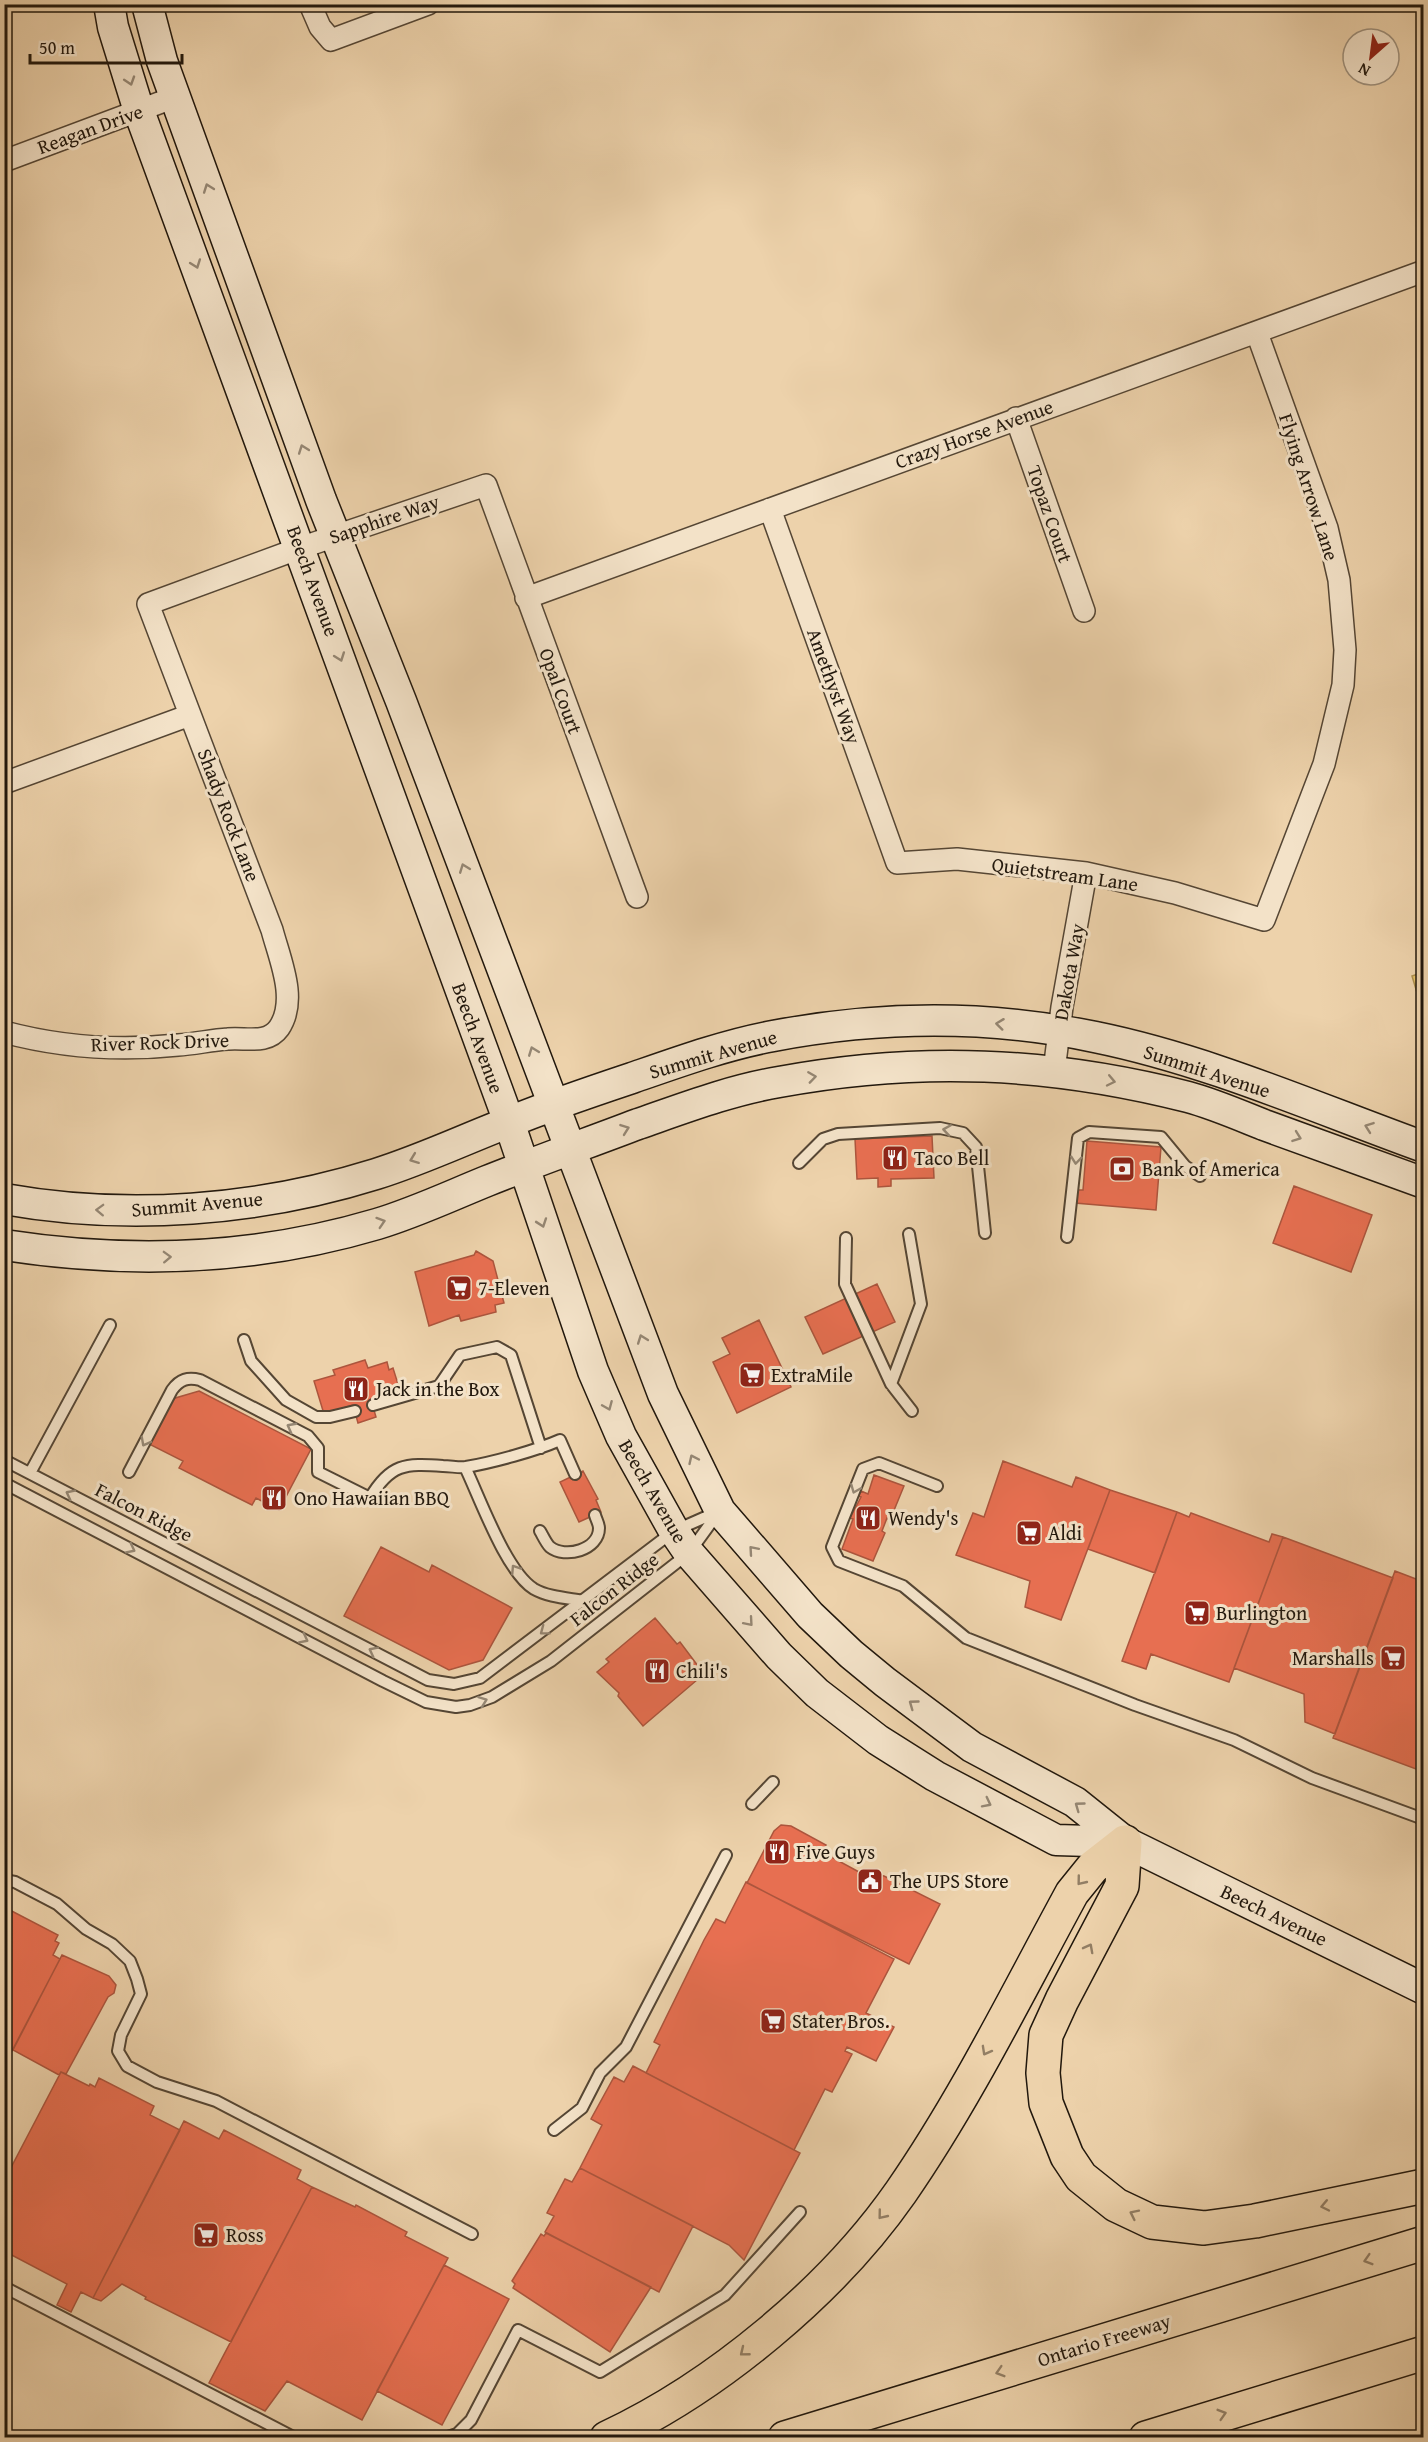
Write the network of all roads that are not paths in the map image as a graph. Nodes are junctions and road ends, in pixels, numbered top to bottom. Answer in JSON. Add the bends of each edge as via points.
{"nodes":[{"id":1,"x":108,"y":4,"type":"edge"},
{"id":2,"x":147,"y":4,"type":"edge"},
{"id":3,"x":310,"y":4,"type":"edge"},
{"id":4,"x":428,"y":4,"type":"edge"},
{"id":5,"x":175,"y":97,"type":"junction"},
{"id":6,"x":139,"y":111,"type":"junction"},
{"id":7,"x":4,"y":161,"type":"edge"},
{"id":8,"x":1424,"y":271,"type":"edge"},
{"id":9,"x":1257,"y":333,"type":"junction"},
{"id":10,"x":1016,"y":418,"type":"junction"},
{"id":11,"x":486,"y":485,"type":"joint"},
{"id":12,"x":770,"y":509,"type":"junction"},
{"id":13,"x":337,"y":535,"type":"junction"},
{"id":14,"x":300,"y":548,"type":"junction"},
{"id":15,"x":526,"y":598,"type":"junction"},
{"id":16,"x":148,"y":604,"type":"joint"},
{"id":17,"x":1084,"y":611,"type":"dead end"},
{"id":18,"x":190,"y":715,"type":"junction"},
{"id":19,"x":4,"y":783,"type":"edge"},
{"id":20,"x":897,"y":862,"type":"joint"},
{"id":21,"x":1086,"y":873,"type":"junction"},
{"id":22,"x":637,"y":897,"type":"dead end"},
{"id":23,"x":1264,"y":921,"type":"joint"},
{"id":24,"x":278,"y":1029,"type":"joint"},
{"id":25,"x":1058,"y":1031,"type":"junction"},
{"id":26,"x":4,"y":1032,"type":"edge"},
{"id":27,"x":1054,"y":1071,"type":"junction"},
{"id":28,"x":554,"y":1105,"type":"junction"},
{"id":29,"x":509,"y":1122,"type":"junction"},
{"id":30,"x":1424,"y":1147,"type":"edge"},
{"id":31,"x":570,"y":1149,"type":"junction"},
{"id":32,"x":799,"y":1163,"type":"dead end"},
{"id":33,"x":523,"y":1167,"type":"junction"},
{"id":34,"x":1200,"y":1176,"type":"dead end"},
{"id":35,"x":1424,"y":1184,"type":"edge"},
{"id":36,"x":4,"y":1199,"type":"edge"},
{"id":37,"x":985,"y":1233,"type":"dead end"},
{"id":38,"x":909,"y":1234,"type":"dead end"},
{"id":39,"x":1067,"y":1236,"type":"dead end"},
{"id":40,"x":846,"y":1238,"type":"dead end"},
{"id":41,"x":4,"y":1245,"type":"edge"},
{"id":42,"x":110,"y":1325,"type":"dead end"},
{"id":43,"x":244,"y":1340,"type":"dead end"},
{"id":44,"x":891,"y":1384,"type":"junction"},
{"id":45,"x":373,"y":1405,"type":"dead end"},
{"id":46,"x":355,"y":1411,"type":"dead end"},
{"id":47,"x":912,"y":1411,"type":"dead end"},
{"id":48,"x":541,"y":1448,"type":"junction"},
{"id":49,"x":4,"y":1460,"type":"edge"},
{"id":50,"x":465,"y":1467,"type":"junction"},
{"id":51,"x":129,"y":1472,"type":"dead end"},
{"id":52,"x":30,"y":1473,"type":"junction"},
{"id":53,"x":576,"y":1474,"type":"dead end"},
{"id":54,"x":4,"y":1484,"type":"edge"},
{"id":55,"x":937,"y":1486,"type":"dead end"},
{"id":56,"x":720,"y":1510,"type":"junction"},
{"id":57,"x":595,"y":1515,"type":"dead end"},
{"id":58,"x":540,"y":1531,"type":"dead end"},
{"id":59,"x":682,"y":1542,"type":"junction"},
{"id":60,"x":584,"y":1600,"type":"junction"},
{"id":61,"x":772,"y":1782,"type":"dead end"},
{"id":62,"x":752,"y":1804,"type":"dead end"},
{"id":63,"x":1424,"y":1821,"type":"edge"},
{"id":64,"x":1125,"y":1842,"type":"junction"},
{"id":65,"x":726,"y":1855,"type":"dead end"},
{"id":66,"x":4,"y":1880,"type":"edge"},
{"id":67,"x":1424,"y":1989,"type":"edge"},
{"id":68,"x":554,"y":2130,"type":"dead end"},
{"id":69,"x":1424,"y":2186,"type":"edge"},
{"id":70,"x":800,"y":2212,"type":"dead end"},
{"id":71,"x":472,"y":2234,"type":"dead end"},
{"id":72,"x":1424,"y":2243,"type":"edge"},
{"id":73,"x":4,"y":2287,"type":"edge"},
{"id":74,"x":1424,"y":2353,"type":"edge"},
{"id":75,"x":296,"y":2438,"type":"edge"},
{"id":76,"x":444,"y":2438,"type":"edge"},
{"id":77,"x":607,"y":2438,"type":"edge"},
{"id":78,"x":785,"y":2438,"type":"edge"},
{"id":79,"x":1146,"y":2438,"type":"edge"}],
"edges":[{"from":1,"to":6,"type":"main road","name":"Beech Avenue","one_way":true},
{"from":2,"to":5,"type":"main road","name":"Beech Avenue"},
{"from":3,"to":4,"type":"street","via":[[331,40]]},
{"from":5,"to":6,"type":"street","name":"Reagan Drive"},
{"from":13,"to":5,"type":"main road","name":"Beech Avenue","one_way":true},
{"from":6,"to":7,"type":"street","name":"Reagan Drive"},
{"from":6,"to":14,"type":"main road","name":"Beech Avenue","one_way":true},
{"from":8,"to":9,"type":"street","name":"Crazy Horse Avenue"},
{"from":9,"to":10,"type":"street","name":"Crazy Horse Avenue"},
{"from":9,"to":23,"type":"street","name":"Flying Arrow Lane","via":[[1327,528],[1339,580],[1345,650],[1343,685],[1324,764]]},
{"from":10,"to":12,"type":"street","name":"Crazy Horse Avenue"},
{"from":10,"to":17,"type":"street","name":"Topaz Court"},
{"from":11,"to":13,"type":"street","name":"Sapphire Way"},
{"from":11,"to":15,"type":"street","name":"Opal Court"},
{"from":12,"to":15,"type":"street","name":"Crazy Horse Avenue"},
{"from":12,"to":20,"type":"street","name":"Amethyst Way"},
{"from":13,"to":14,"type":"street","name":"Sapphire Way"},
{"from":28,"to":13,"type":"main road","name":"Beech Avenue","one_way":true},
{"from":14,"to":16,"type":"street","name":"Sapphire Way"},
{"from":14,"to":29,"type":"main road","name":"Beech Avenue","one_way":true},
{"from":15,"to":22,"type":"street","name":"Opal Court"},
{"from":16,"to":18,"type":"street","name":"Shady Rock Lane"},
{"from":18,"to":19,"type":"street"},
{"from":18,"to":24,"type":"street","name":"Shady Rock Lane","via":[[272,930],[286,984],[287,1010]]},
{"from":20,"to":21,"type":"street","name":"Quietstream Lane","via":[[957,860]]},
{"from":21,"to":23,"type":"street","name":"Quietstream Lane","via":[[1175,892]]},
{"from":21,"to":25,"type":"street","name":"Dakota Way"},
{"from":24,"to":26,"type":"street","name":"River Rock Drive","via":[[257,1041],[231,1039],[176,1046],[105,1048]]},
{"from":25,"to":27,"type":"street","name":"Dakota Way"},
{"from":25,"to":28,"type":"main road","name":"Summit Avenue","one_way":true,"via":[[952,1020],[876,1022],[771,1036],[694,1056]]},
{"from":30,"to":25,"type":"main road","name":"Summit Avenue","one_way":true,"via":[[1205,1067],[1097,1037]]},
{"from":31,"to":27,"type":"main road","name":"Summit Avenue","one_way":true,"via":[[694,1104],[777,1082],[914,1065],[986,1065]]},
{"from":27,"to":35,"type":"main road","name":"Summit Avenue","one_way":true,"via":[[1192,1098]]},
{"from":28,"to":29,"type":"main road","name":"Summit Avenue"},
{"from":28,"to":31,"type":"main road","name":"Beech Avenue"},
{"from":29,"to":33,"type":"main road","name":"Beech Avenue"},
{"from":29,"to":36,"type":"main road","name":"Summit Avenue","one_way":true,"via":[[378,1173],[319,1190],[231,1205],[96,1210]]},
{"from":31,"to":33,"type":"main road","name":"Summit Avenue"},
{"from":56,"to":31,"type":"main road","name":"Beech Avenue","one_way":true,"via":[[663,1394]]},
{"from":37,"to":32,"type":"lane","one_way":true,"via":[[976,1147],[963,1133],[940,1128],[838,1134],[823,1139]]},
{"from":41,"to":33,"type":"main road","name":"Summit Avenue","one_way":true,"via":[[72,1254],[160,1258],[285,1245],[376,1224]]},
{"from":33,"to":59,"type":"main road","name":"Beech Avenue","one_way":true,"via":[[593,1371],[621,1436]]},
{"from":34,"to":39,"type":"lane","one_way":true,"via":[[1185,1166],[1161,1137],[1089,1132],[1078,1138]]},
{"from":38,"to":44,"type":"lane","via":[[921,1304]]},
{"from":40,"to":44,"type":"lane","via":[[845,1284]]},
{"from":42,"to":52,"type":"lane"},
{"from":43,"to":46,"type":"lane","via":[[251,1361],[286,1400],[316,1417]]},
{"from":44,"to":47,"type":"lane"},
{"from":45,"to":48,"type":"lane","via":[[439,1386],[460,1355],[497,1347],[511,1355]]},
{"from":48,"to":50,"type":"lane"},
{"from":48,"to":53,"type":"lane","via":[[560,1440]]},
{"from":49,"to":52,"type":"lane","name":"Falcon Ridge"},
{"from":50,"to":51,"type":"lane","one_way":true,"via":[[402,1466],[386,1474],[370,1498],[318,1472],[318,1448],[308,1436],[192,1378],[177,1383],[172,1390]]},
{"from":60,"to":50,"type":"lane","one_way":true,"via":[[550,1595],[520,1578]]},
{"from":60,"to":52,"type":"lane","name":"Falcon Ridge","one_way":true,"via":[[480,1678],[454,1684],[428,1680]]},
{"from":54,"to":59,"type":"lane","name":"Falcon Ridge","one_way":true,"via":[[383,1681],[426,1702],[456,1707],[492,1697],[542,1667]]},
{"from":55,"to":63,"type":"lane","one_way":true,"via":[[879,1464],[863,1469],[832,1547],[839,1561],[903,1586],[966,1638],[1135,1706],[1234,1740],[1312,1778]]},
{"from":56,"to":59,"type":"lane","name":"Falcon Ridge"},
{"from":56,"to":59,"type":"lane","name":"Falcon Ridge"},
{"from":64,"to":56,"type":"main road","name":"Beech Avenue","one_way":true,"via":[[1076,1802],[972,1747],[885,1682],[810,1615]]},
{"from":57,"to":58,"type":"lane","via":[[600,1527],[597,1536],[579,1551],[560,1552],[549,1546]]},
{"from":59,"to":60,"type":"lane","name":"Falcon Ridge"},
{"from":59,"to":64,"type":"main road","name":"Beech Avenue","one_way":true,"via":[[779,1656],[817,1693],[878,1740],[935,1776],[1056,1840]]},
{"from":61,"to":62,"type":"lane"},
{"from":64,"to":67,"type":"main road","name":"Beech Avenue"},
{"from":69,"to":64,"type":"highway","one_way":true,"via":[[1204,2228],[1152,2222],[1116,2205],[1081,2177],[1067,2156],[1046,2103],[1046,2035],[1122,1886]]},
{"from":64,"to":77,"type":"highway","one_way":true,"via":[[1093,1867],[1072,1893],[947,2121],[900,2194],[844,2262],[783,2320],[725,2367],[674,2402]]},
{"from":65,"to":68,"type":"lane","via":[[626,2047],[600,2073],[582,2108]]},
{"from":66,"to":71,"type":"lane","via":[[57,1904],[130,1961],[141,1994],[121,2035],[118,2051],[127,2066],[157,2082],[216,2102]]},
{"from":70,"to":76,"type":"lane","via":[[726,2295],[600,2372],[519,2330],[471,2420],[457,2434]]},
{"from":72,"to":78,"type":"highway","name":"Ontario Freeway","one_way":true},
{"from":73,"to":75,"type":"lane"},
{"from":79,"to":74,"type":"highway","one_way":true}]}
